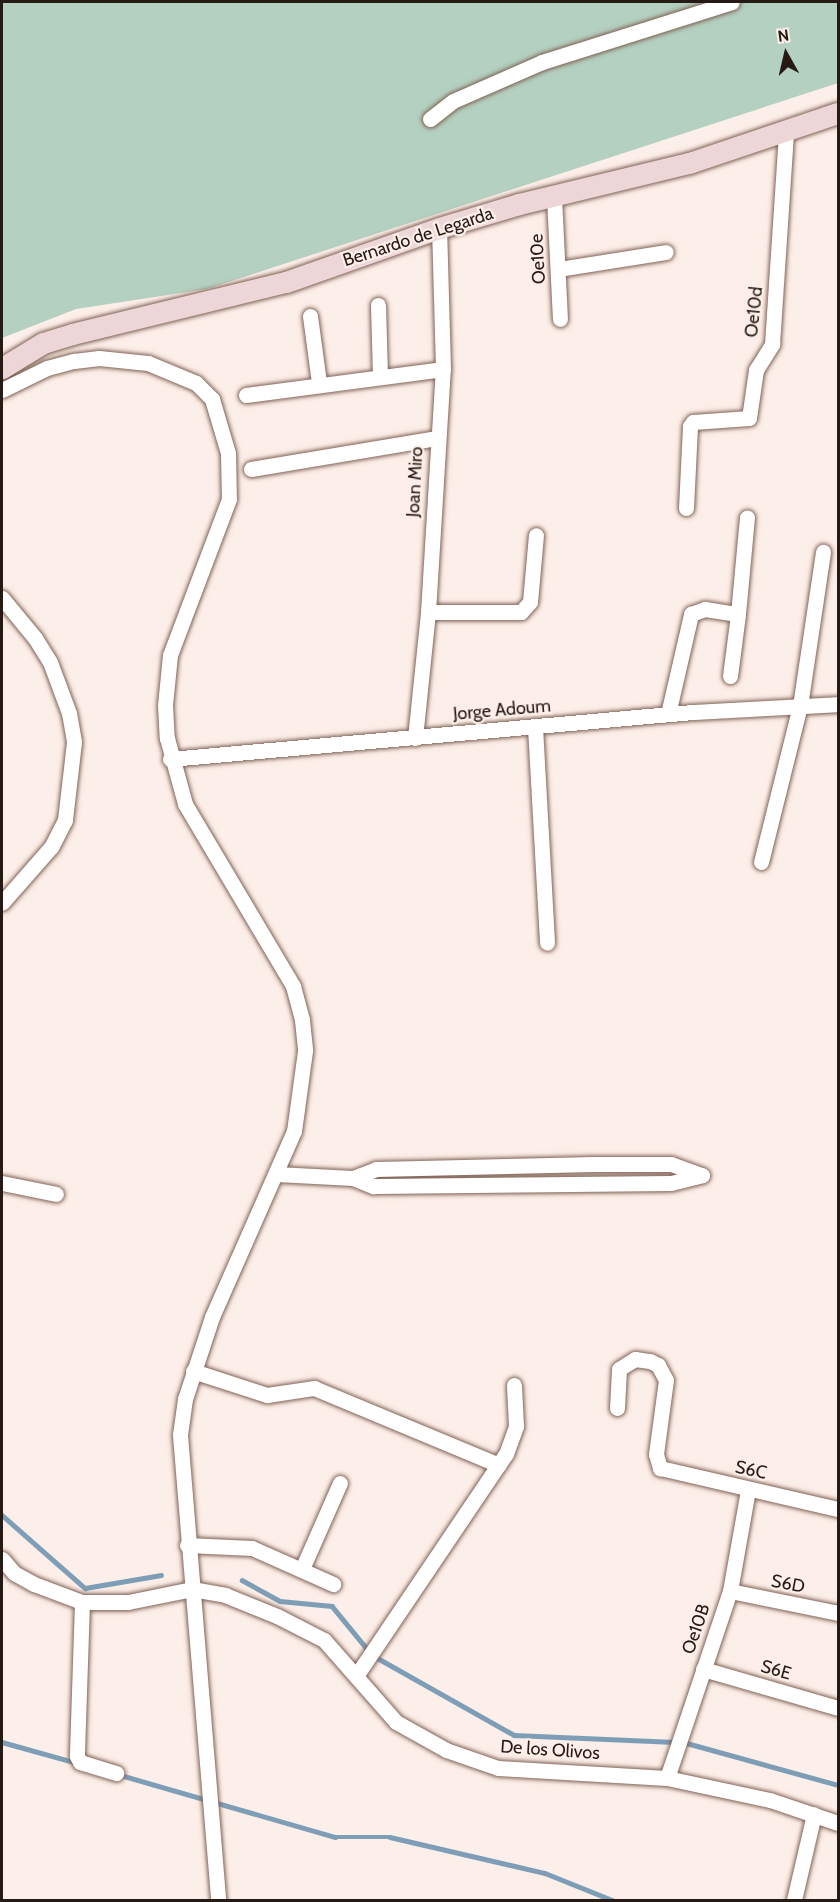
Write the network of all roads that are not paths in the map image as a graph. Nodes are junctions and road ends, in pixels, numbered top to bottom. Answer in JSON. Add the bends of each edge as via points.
{"nodes":[{"id":1,"x":732,"y":2,"type":"edge"},
{"id":2,"x":838,"y":113,"type":"edge"},
{"id":3,"x":430,"y":119,"type":"dead end"},
{"id":4,"x":786,"y":132,"type":"junction"},
{"id":5,"x":554,"y":196,"type":"junction"},
{"id":6,"x":439,"y":228,"type":"junction"},
{"id":7,"x":666,"y":252,"type":"dead end"},
{"id":8,"x":559,"y":269,"type":"junction"},
{"id":9,"x":378,"y":305,"type":"dead end"},
{"id":10,"x":310,"y":316,"type":"dead end"},
{"id":11,"x":560,"y":319,"type":"dead end"},
{"id":12,"x":2,"y":368,"type":"edge"},
{"id":13,"x":443,"y":369,"type":"junction"},
{"id":14,"x":380,"y":375,"type":"junction"},
{"id":15,"x":319,"y":383,"type":"junction"},
{"id":16,"x":2,"y":390,"type":"edge"},
{"id":17,"x":246,"y":395,"type":"dead end"},
{"id":18,"x":437,"y":438,"type":"junction"},
{"id":19,"x":251,"y":469,"type":"dead end"},
{"id":20,"x":686,"y":508,"type":"dead end"},
{"id":21,"x":747,"y":517,"type":"dead end"},
{"id":22,"x":536,"y":535,"type":"dead end"},
{"id":23,"x":823,"y":552,"type":"dead end"},
{"id":24,"x":2,"y":598,"type":"edge"},
{"id":25,"x":428,"y":612,"type":"junction"},
{"id":26,"x":738,"y":614,"type":"junction"},
{"id":27,"x":730,"y":676,"type":"dead end"},
{"id":28,"x":838,"y":704,"type":"edge"},
{"id":29,"x":800,"y":706,"type":"junction"},
{"id":30,"x":668,"y":714,"type":"junction"},
{"id":31,"x":535,"y":727,"type":"junction"},
{"id":32,"x":415,"y":738,"type":"junction"},
{"id":33,"x":170,"y":759,"type":"junction"},
{"id":34,"x":761,"y":861,"type":"dead end"},
{"id":35,"x":2,"y":903,"type":"edge"},
{"id":36,"x":548,"y":943,"type":"dead end"},
{"id":37,"x":512,"y":1166,"type":"junction"},
{"id":38,"x":276,"y":1174,"type":"junction"},
{"id":39,"x":352,"y":1178,"type":"junction"},
{"id":40,"x":2,"y":1183,"type":"edge"},
{"id":41,"x":513,"y":1185,"type":"junction"},
{"id":42,"x":56,"y":1194,"type":"dead end"},
{"id":43,"x":193,"y":1371,"type":"junction"},
{"id":44,"x":514,"y":1386,"type":"dead end"},
{"id":45,"x":617,"y":1408,"type":"dead end"},
{"id":46,"x":499,"y":1465,"type":"junction"},
{"id":47,"x":340,"y":1483,"type":"dead end"},
{"id":48,"x":752,"y":1491,"type":"junction"},
{"id":49,"x":838,"y":1509,"type":"edge"},
{"id":50,"x":187,"y":1545,"type":"junction"},
{"id":51,"x":2,"y":1558,"type":"edge"},
{"id":52,"x":302,"y":1569,"type":"junction"},
{"id":53,"x":333,"y":1584,"type":"dead end"},
{"id":54,"x":192,"y":1589,"type":"junction"},
{"id":55,"x":734,"y":1592,"type":"junction"},
{"id":56,"x":82,"y":1602,"type":"junction"},
{"id":57,"x":838,"y":1613,"type":"edge"},
{"id":58,"x":707,"y":1671,"type":"junction"},
{"id":59,"x":356,"y":1676,"type":"junction"},
{"id":60,"x":838,"y":1708,"type":"edge"},
{"id":61,"x":116,"y":1773,"type":"dead end"},
{"id":62,"x":671,"y":1779,"type":"junction"},
{"id":63,"x":814,"y":1814,"type":"junction"},
{"id":64,"x":838,"y":1823,"type":"edge"},
{"id":65,"x":218,"y":1900,"type":"edge"},
{"id":66,"x":794,"y":1900,"type":"edge"}],
"edges":[{"from":1,"to":3,"type":"street","via":[[542,62],[453,101]]},
{"from":2,"to":4,"type":"street","name":"Bernardo de Legarda"},
{"from":4,"to":5,"type":"street","name":"Bernardo de Legarda","via":[[688,163]]},
{"from":4,"to":20,"type":"street","name":"Oe10d","via":[[772,344],[756,370],[749,418],[693,422],[690,426]]},
{"from":5,"to":6,"type":"street","name":"Bernardo de Legarda"},
{"from":5,"to":8,"type":"street","name":"Oe10e"},
{"from":6,"to":12,"type":"street","name":"Bernardo de Legarda","via":[[286,282],[43,343]]},
{"from":6,"to":13,"type":"street","name":"Joan Miro"},
{"from":7,"to":8,"type":"street"},
{"from":8,"to":11,"type":"street","name":"Oe10e"},
{"from":9,"to":14,"type":"street"},
{"from":10,"to":15,"type":"street"},
{"from":13,"to":14,"type":"street"},
{"from":13,"to":18,"type":"street","name":"Joan Miro"},
{"from":14,"to":15,"type":"street"},
{"from":15,"to":17,"type":"street"},
{"from":16,"to":33,"type":"street","via":[[47,368],[99,358],[148,363],[172,370],[196,383],[212,399],[228,453],[229,499],[170,656],[165,705]]},
{"from":18,"to":19,"type":"street"},
{"from":18,"to":25,"type":"street","name":"Joan Miro"},
{"from":21,"to":26,"type":"street"},
{"from":22,"to":25,"type":"street","via":[[530,602],[521,612]]},
{"from":23,"to":29,"type":"street"},
{"from":24,"to":35,"type":"street","via":[[50,662],[69,713],[74,742],[65,820],[51,847]]},
{"from":25,"to":32,"type":"street","name":"Joan Miro"},
{"from":26,"to":27,"type":"street"},
{"from":26,"to":30,"type":"street","via":[[705,609],[691,614]]},
{"from":28,"to":29,"type":"street","name":"Jorge Adoum"},
{"from":29,"to":30,"type":"street","name":"Jorge Adoum"},
{"from":29,"to":34,"type":"street"},
{"from":30,"to":31,"type":"street","name":"Jorge Adoum"},
{"from":31,"to":32,"type":"street","name":"Jorge Adoum"},
{"from":31,"to":36,"type":"street"},
{"from":32,"to":33,"type":"street","name":"Jorge Adoum"},
{"from":33,"to":38,"type":"street","via":[[185,804],[281,961],[302,1020],[302,1091],[294,1131]]},
{"from":37,"to":39,"type":"street","via":[[376,1169]]},
{"from":37,"to":41,"type":"street"},
{"from":37,"to":41,"type":"street","via":[[659,1163],[702,1175],[671,1183]]},
{"from":38,"to":39,"type":"street"},
{"from":38,"to":43,"type":"street","via":[[234,1263]]},
{"from":39,"to":41,"type":"street","via":[[373,1186]]},
{"from":40,"to":42,"type":"street"},
{"from":43,"to":46,"type":"street","via":[[267,1395],[314,1388]]},
{"from":43,"to":50,"type":"street","via":[[180,1435]]},
{"from":44,"to":46,"type":"street","via":[[516,1426]]},
{"from":45,"to":48,"type":"street","name":"S6C","via":[[616,1383],[622,1365],[645,1359],[658,1365],[667,1389],[656,1454],[658,1465],[669,1472]]},
{"from":46,"to":59,"type":"street"},
{"from":47,"to":52,"type":"street"},
{"from":48,"to":49,"type":"street","name":"S6C"},
{"from":48,"to":55,"type":"street","name":"Oe10B"},
{"from":50,"to":52,"type":"street","via":[[252,1548]]},
{"from":50,"to":54,"type":"street"},
{"from":51,"to":56,"type":"street","name":"De los Olivos","via":[[14,1573]]},
{"from":52,"to":53,"type":"street"},
{"from":54,"to":56,"type":"street","name":"De los Olivos","via":[[128,1602]]},
{"from":54,"to":59,"type":"street","name":"De los Olivos","via":[[225,1595],[308,1631],[336,1652]]},
{"from":54,"to":65,"type":"street"},
{"from":55,"to":57,"type":"street","name":"S6D"},
{"from":55,"to":58,"type":"street","name":"Oe10B"},
{"from":56,"to":61,"type":"street","via":[[78,1760]]},
{"from":58,"to":60,"type":"street","name":"S6E"},
{"from":58,"to":62,"type":"street","name":"Oe10B"},
{"from":59,"to":62,"type":"street","name":"De los Olivos","via":[[396,1722],[425,1740],[482,1763],[528,1772]]},
{"from":62,"to":63,"type":"street","name":"De los Olivos"},
{"from":63,"to":64,"type":"street","name":"De los Olivos"},
{"from":63,"to":66,"type":"street"}]}
